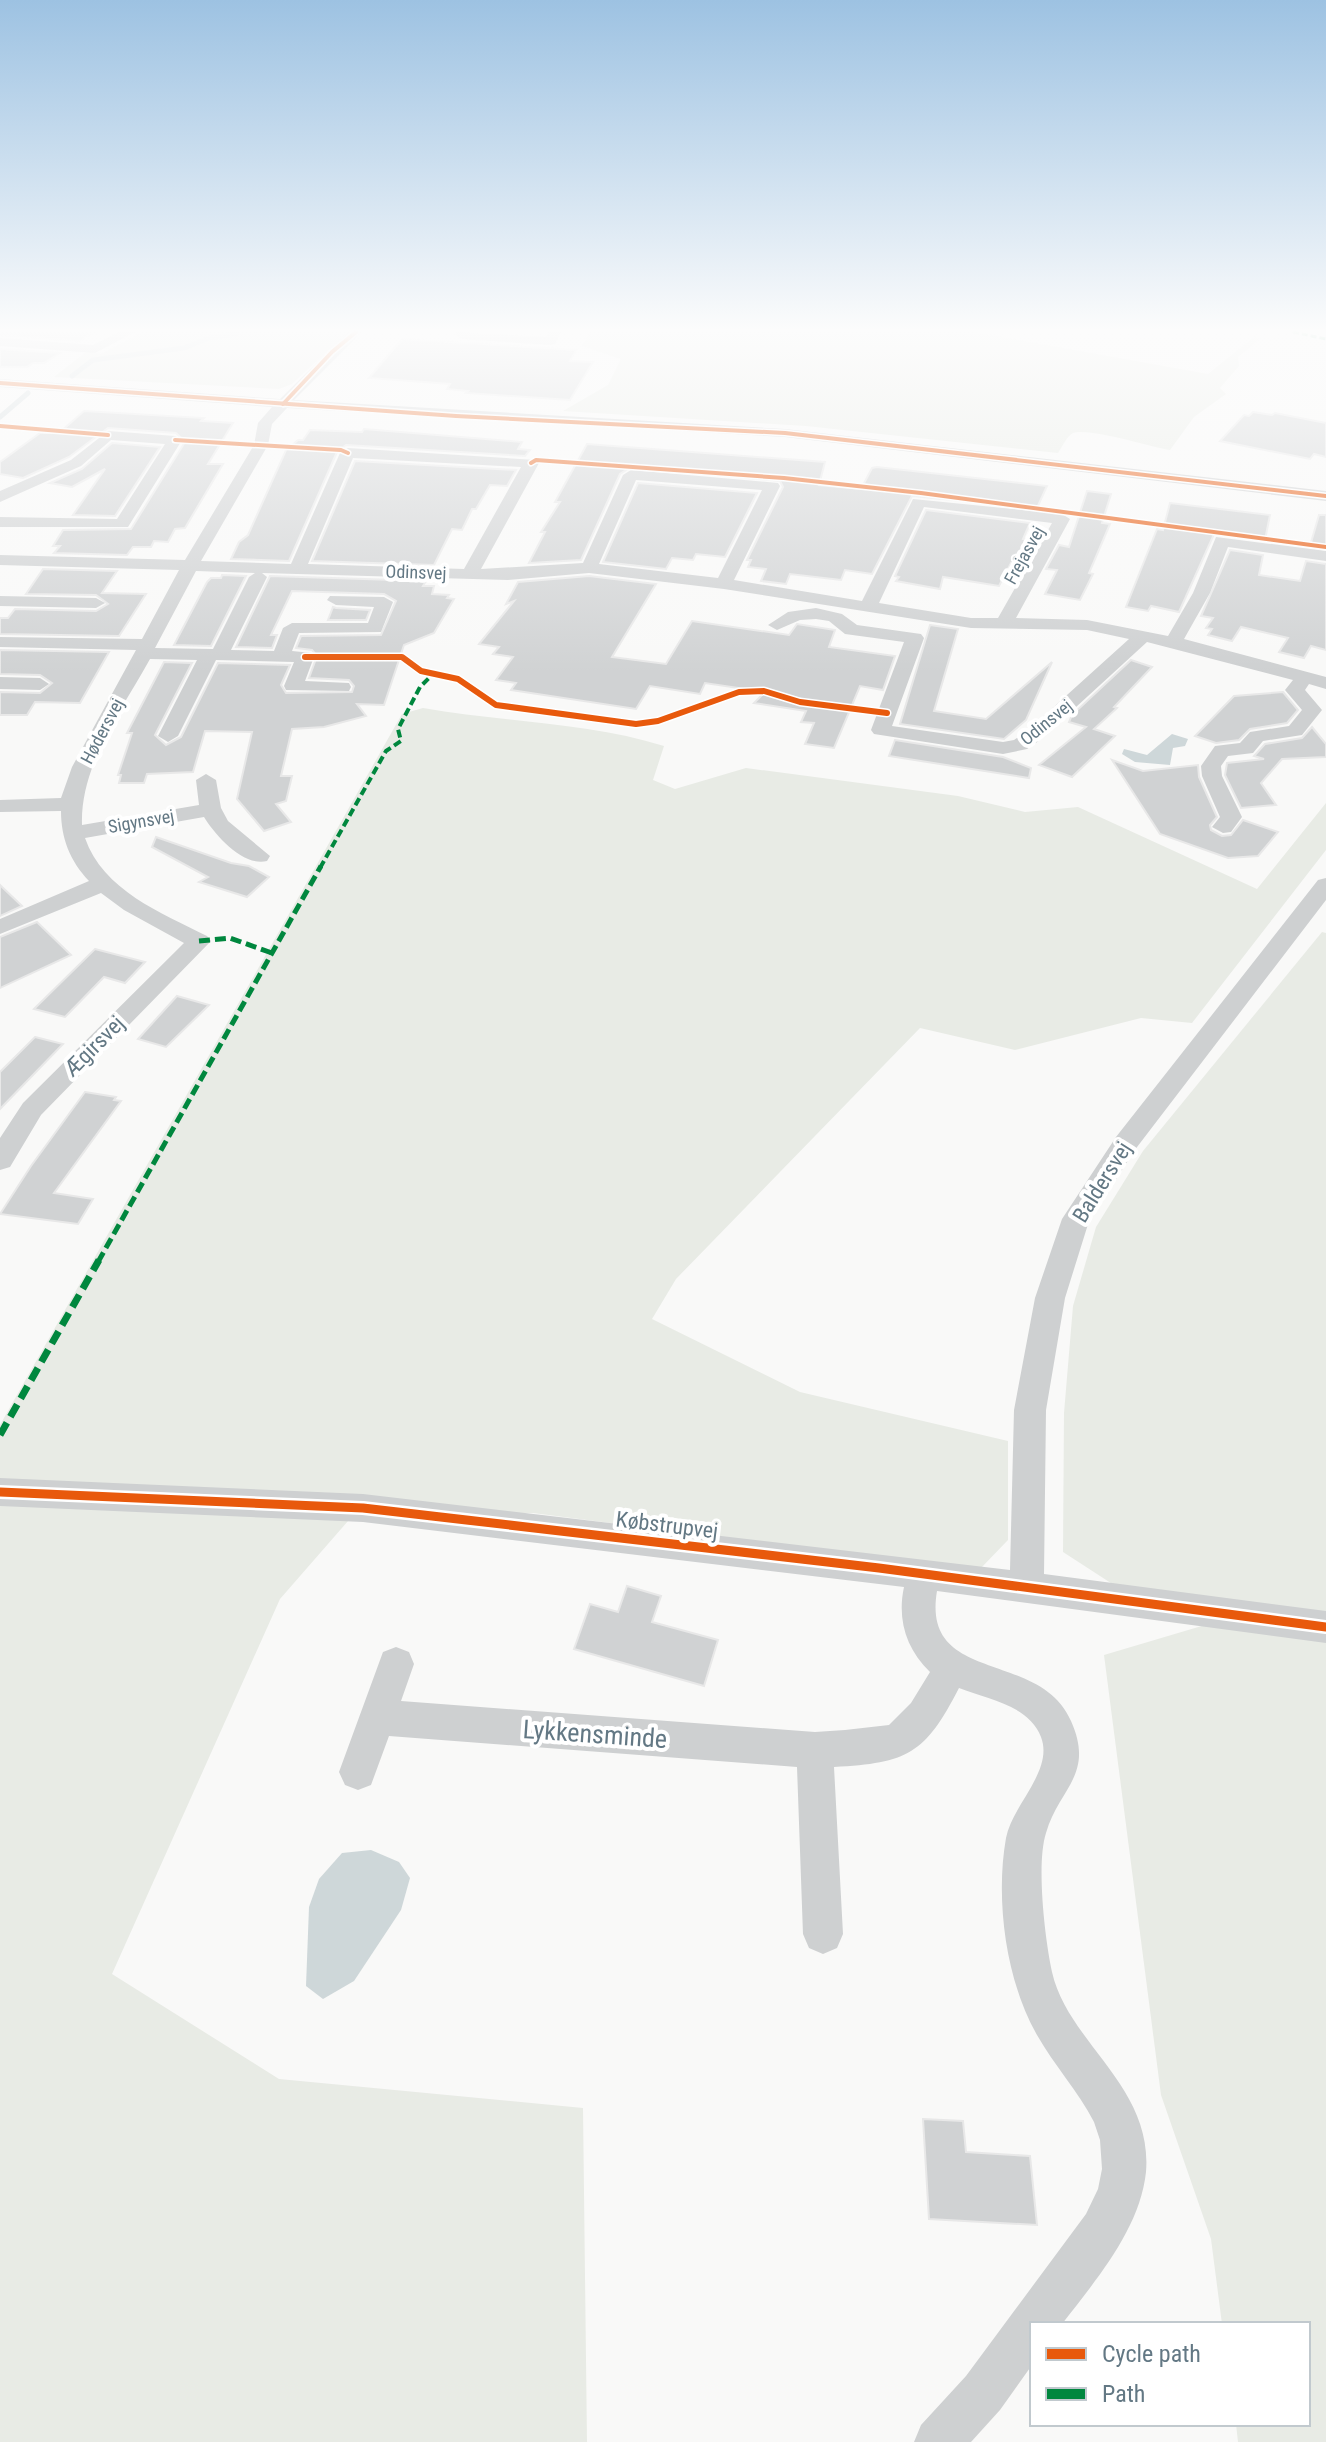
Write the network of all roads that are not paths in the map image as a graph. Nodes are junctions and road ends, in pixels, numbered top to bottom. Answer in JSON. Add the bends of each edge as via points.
{"nodes":[{"id":1,"x":95,"y":446,"type":"edge"},
{"id":2,"x":171,"y":446,"type":"edge"},
{"id":3,"x":259,"y":446,"type":"edge"},
{"id":4,"x":916,"y":446,"type":"edge"},
{"id":5,"x":1326,"y":496,"type":"edge"},
{"id":6,"x":0,"y":497,"type":"edge"},
{"id":7,"x":0,"y":522,"type":"edge"},
{"id":8,"x":49,"y":523,"type":"junction"},
{"id":9,"x":1326,"y":556,"type":"edge"},
{"id":10,"x":0,"y":560,"type":"edge"},
{"id":11,"x":19,"y":561,"type":"junction"},
{"id":12,"x":193,"y":564,"type":"junction"},
{"id":13,"x":298,"y":567,"type":"junction"},
{"id":14,"x":589,"y":568,"type":"junction"},
{"id":15,"x":470,"y":574,"type":"junction"},
{"id":16,"x":258,"y":577,"type":"dead end"},
{"id":17,"x":724,"y":584,"type":"junction"},
{"id":18,"x":336,"y":600,"type":"dead end"},
{"id":19,"x":0,"y":601,"type":"edge"},
{"id":20,"x":96,"y":603,"type":"dead end"},
{"id":21,"x":869,"y":605,"type":"junction"},
{"id":22,"x":827,"y":607,"type":"junction"},
{"id":23,"x":777,"y":625,"type":"dead end"},
{"id":24,"x":1003,"y":625,"type":"junction"},
{"id":25,"x":1144,"y":635,"type":"junction"},
{"id":26,"x":0,"y":642,"type":"edge"},
{"id":27,"x":1173,"y":642,"type":"junction"},
{"id":28,"x":146,"y":649,"type":"junction"},
{"id":29,"x":214,"y":655,"type":"junction"},
{"id":30,"x":281,"y":656,"type":"junction"},
{"id":31,"x":1305,"y":677,"type":"junction"},
{"id":32,"x":0,"y":683,"type":"edge"},
{"id":33,"x":1326,"y":683,"type":"edge"},
{"id":34,"x":40,"y":684,"type":"dead end"},
{"id":35,"x":342,"y":687,"type":"dead end"},
{"id":36,"x":168,"y":736,"type":"dead end"},
{"id":37,"x":206,"y":780,"type":"dead end"},
{"id":38,"x":71,"y":804,"type":"junction"},
{"id":39,"x":0,"y":806,"type":"edge"},
{"id":40,"x":208,"y":810,"type":"junction"},
{"id":41,"x":1223,"y":827,"type":"dead end"},
{"id":42,"x":74,"y":833,"type":"junction"},
{"id":43,"x":259,"y":856,"type":"dead end"},
{"id":44,"x":102,"y":884,"type":"junction"},
{"id":45,"x":1326,"y":885,"type":"edge"},
{"id":46,"x":0,"y":927,"type":"edge"},
{"id":47,"x":199,"y":941,"type":"joint"},
{"id":48,"x":0,"y":1160,"type":"edge"},
{"id":49,"x":0,"y":1492,"type":"edge"},
{"id":50,"x":923,"y":1576,"type":"junction"},
{"id":51,"x":1027,"y":1588,"type":"junction"},
{"id":52,"x":1326,"y":1627,"type":"edge"},
{"id":53,"x":396,"y":1664,"type":"dead end"},
{"id":54,"x":951,"y":1668,"type":"junction"},
{"id":55,"x":376,"y":1717,"type":"junction"},
{"id":56,"x":815,"y":1750,"type":"junction"},
{"id":57,"x":358,"y":1772,"type":"dead end"},
{"id":58,"x":823,"y":1934,"type":"dead end"},
{"id":59,"x":1034,"y":2322,"type":"edge"},
{"id":60,"x":1030,"y":2328,"type":"edge"},
{"id":61,"x":938,"y":2442,"type":"edge"}],
"edges":[{"from":1,"to":6,"type":"street","via":[[76,463]]},
{"from":2,"to":8,"type":"street","via":[[122,524]]},
{"from":3,"to":12,"type":"street","name":"Hødersvej"},
{"from":4,"to":5,"type":"street"},
{"from":7,"to":8,"type":"street"},
{"from":8,"to":11,"type":"street"},
{"from":9,"to":27,"type":"street","via":[[1222,541],[1198,604]]},
{"from":10,"to":11,"type":"street","name":"Odinsvej"},
{"from":11,"to":12,"type":"street","name":"Odinsvej"},
{"from":12,"to":13,"type":"street","name":"Odinsvej"},
{"from":12,"to":28,"type":"street","name":"Hødersvej"},
{"from":13,"to":15,"type":"street","name":"Odinsvej"},
{"from":13,"to":15,"type":"street","via":[[348,453],[531,463]]},
{"from":14,"to":15,"type":"street","name":"Odinsvej"},
{"from":14,"to":17,"type":"street","name":"Odinsvej"},
{"from":14,"to":17,"type":"street","via":[[631,475],[772,486]]},
{"from":16,"to":29,"type":"street"},
{"from":17,"to":22,"type":"street","name":"Odinsvej"},
{"from":18,"to":30,"type":"street","via":[[384,602],[375,628],[292,628]]},
{"from":19,"to":20,"type":"street"},
{"from":21,"to":22,"type":"street","name":"Odinsvej"},
{"from":21,"to":24,"type":"street","name":"Odinsvej"},
{"from":21,"to":24,"type":"street","name":"Frejasvej","via":[[919,502],[1062,519]]},
{"from":22,"to":23,"type":"street","name":"Odinsvej"},
{"from":22,"to":25,"type":"street","name":"Odinsvej","via":[[851,630],[915,638],[881,730],[1003,748],[1033,736]]},
{"from":24,"to":25,"type":"street","name":"Odinsvej","via":[[1087,625]]},
{"from":25,"to":27,"type":"street","name":"Odinsvej"},
{"from":26,"to":28,"type":"street"},
{"from":27,"to":31,"type":"street","name":"Odinsvej"},
{"from":28,"to":29,"type":"street"},
{"from":28,"to":38,"type":"street","name":"Hødersvej","via":[[82,767]]},
{"from":29,"to":30,"type":"street"},
{"from":29,"to":36,"type":"street"},
{"from":30,"to":35,"type":"street","via":[[305,657],[293,686]]},
{"from":31,"to":33,"type":"street","name":"Odinsvej"},
{"from":31,"to":41,"type":"street","via":[[1295,690],[1312,710],[1295,731],[1257,736],[1246,749],[1222,750],[1211,766],[1231,817]]},
{"from":32,"to":34,"type":"street"},
{"from":37,"to":40,"type":"street"},
{"from":38,"to":39,"type":"street"},
{"from":38,"to":42,"type":"street","name":"Hødersvej"},
{"from":40,"to":42,"type":"street","name":"Sigynsvej"},
{"from":40,"to":43,"type":"street","via":[[227,834]]},
{"from":42,"to":44,"type":"street","name":"Hødersvej","via":[[80,855]]},
{"from":44,"to":46,"type":"street"},
{"from":44,"to":47,"type":"street","name":"Hødersvej"},
{"from":45,"to":51,"type":"street","name":"Baldersvej","via":[[1125,1144],[1076,1219],[1050,1298],[1030,1410]]},
{"from":47,"to":48,"type":"street","name":"Ægirsvej","via":[[32,1109]]},
{"from":49,"to":50,"type":"street","name":"Købstrupvej","via":[[363,1508]]},
{"from":50,"to":51,"type":"street","name":"Købstrupvej"},
{"from":50,"to":54,"type":"street","via":[[917,1610],[922,1638]]},
{"from":51,"to":52,"type":"street","name":"Købstrupvej"},
{"from":53,"to":55,"type":"street"},
{"from":54,"to":56,"type":"street","name":"Lykkensminde","via":[[910,1735],[886,1746]]},
{"from":54,"to":59,"type":"street","via":[[1029,1698],[1045,1710],[1060,1736],[1059,1770],[1027,1830],[1023,1857],[1032,1976],[1052,2023],[1100,2085],[1121,2136],[1124,2169],[1117,2201]]},
{"from":55,"to":56,"type":"street","name":"Lykkensminde"},
{"from":55,"to":57,"type":"street"},
{"from":56,"to":58,"type":"street"},
{"from":60,"to":61,"type":"street","via":[[983,2393]]}]}
